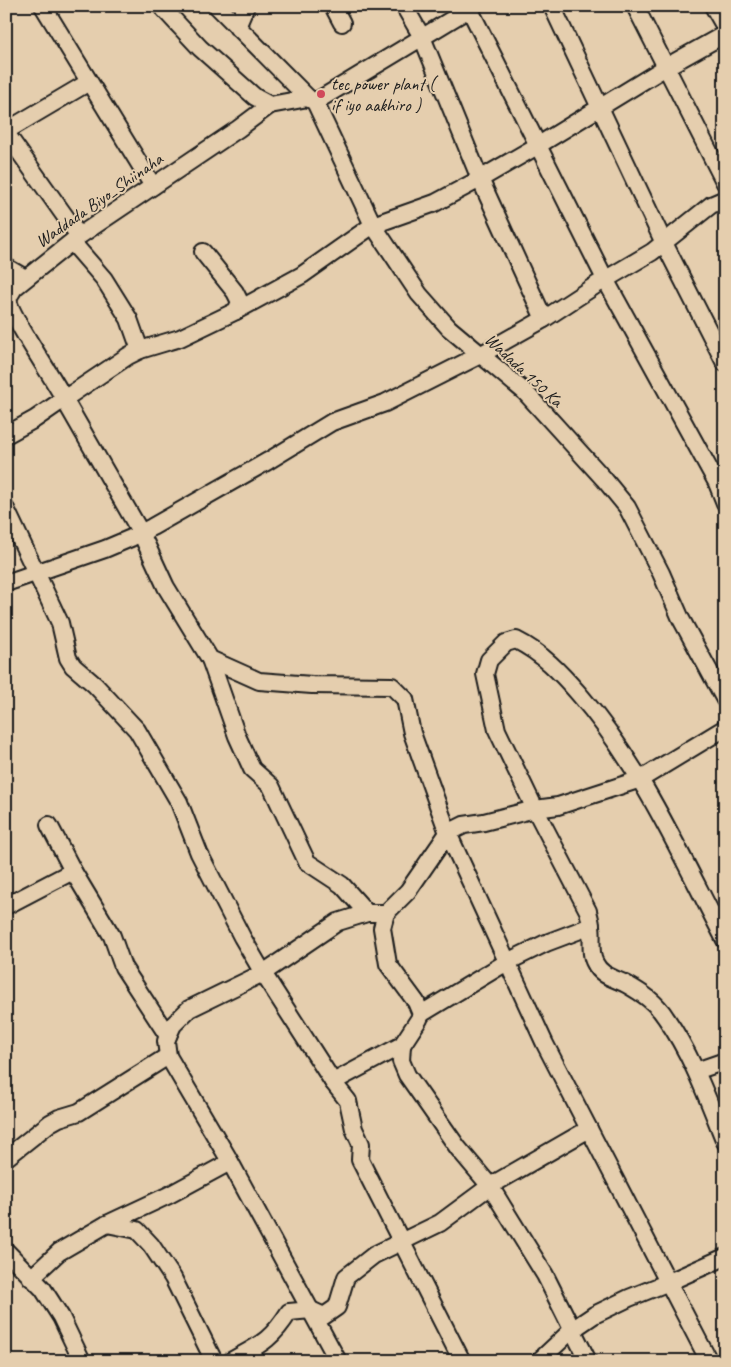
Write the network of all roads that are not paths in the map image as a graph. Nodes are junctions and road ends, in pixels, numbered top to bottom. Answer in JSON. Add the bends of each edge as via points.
{"nodes":[{"id":1,"x":43,"y":6,"type":"edge"},
{"id":2,"x":161,"y":6,"type":"edge"},
{"id":3,"x":216,"y":6,"type":"edge"},
{"id":4,"x":246,"y":6,"type":"edge"},
{"id":5,"x":333,"y":6,"type":"edge"},
{"id":6,"x":404,"y":6,"type":"edge"},
{"id":7,"x":552,"y":6,"type":"edge"},
{"id":8,"x":635,"y":6,"type":"edge"},
{"id":9,"x":713,"y":6,"type":"edge"},
{"id":10,"x":471,"y":7,"type":"edge"},
{"id":11,"x":342,"y":23,"type":"dead end"},
{"id":12,"x":237,"y":27,"type":"junction"},
{"id":13,"x":725,"y":27,"type":"edge"},
{"id":14,"x":725,"y":34,"type":"edge"},
{"id":15,"x":422,"y":37,"type":"junction"},
{"id":16,"x":666,"y":67,"type":"junction"},
{"id":17,"x":89,"y":82,"type":"junction"},
{"id":18,"x":312,"y":100,"type":"junction"},
{"id":19,"x":270,"y":105,"type":"junction"},
{"id":20,"x":600,"y":107,"type":"junction"},
{"id":21,"x":6,"y":132,"type":"edge"},
{"id":22,"x":538,"y":146,"type":"junction"},
{"id":23,"x":480,"y":179,"type":"junction"},
{"id":24,"x":725,"y":183,"type":"edge"},
{"id":25,"x":153,"y":186,"type":"junction"},
{"id":26,"x":725,"y":199,"type":"edge"},
{"id":27,"x":373,"y":225,"type":"junction"},
{"id":28,"x":75,"y":239,"type":"junction"},
{"id":29,"x":664,"y":243,"type":"junction"},
{"id":30,"x":203,"y":252,"type":"dead end"},
{"id":31,"x":6,"y":267,"type":"edge"},
{"id":32,"x":605,"y":279,"type":"junction"},
{"id":33,"x":15,"y":286,"type":"edge"},
{"id":34,"x":236,"y":311,"type":"junction"},
{"id":35,"x":544,"y":319,"type":"junction"},
{"id":36,"x":140,"y":350,"type":"junction"},
{"id":37,"x":480,"y":355,"type":"junction"},
{"id":38,"x":725,"y":363,"type":"edge"},
{"id":39,"x":64,"y":399,"type":"junction"},
{"id":40,"x":6,"y":435,"type":"edge"},
{"id":41,"x":725,"y":503,"type":"edge"},
{"id":42,"x":6,"y":509,"type":"edge"},
{"id":43,"x":141,"y":533,"type":"junction"},
{"id":44,"x":36,"y":572,"type":"junction"},
{"id":45,"x":6,"y":583,"type":"edge"},
{"id":46,"x":210,"y":659,"type":"junction"},
{"id":47,"x":725,"y":700,"type":"edge"},
{"id":48,"x":725,"y":728,"type":"edge"},
{"id":49,"x":641,"y":779,"type":"junction"},
{"id":50,"x":535,"y":809,"type":"junction"},
{"id":51,"x":49,"y":825,"type":"dead end"},
{"id":52,"x":448,"y":834,"type":"junction"},
{"id":53,"x":73,"y":871,"type":"junction"},
{"id":54,"x":6,"y":906,"type":"edge"},
{"id":55,"x":367,"y":913,"type":"junction"},
{"id":56,"x":386,"y":913,"type":"junction"},
{"id":57,"x":720,"y":921,"type":"edge"},
{"id":58,"x":591,"y":926,"type":"junction"},
{"id":59,"x":725,"y":940,"type":"edge"},
{"id":60,"x":507,"y":962,"type":"junction"},
{"id":61,"x":263,"y":973,"type":"junction"},
{"id":62,"x":421,"y":1014,"type":"junction"},
{"id":63,"x":168,"y":1036,"type":"junction"},
{"id":64,"x":402,"y":1045,"type":"junction"},
{"id":65,"x":168,"y":1056,"type":"junction"},
{"id":66,"x":725,"y":1061,"type":"edge"},
{"id":67,"x":696,"y":1071,"type":"junction"},
{"id":68,"x":333,"y":1082,"type":"junction"},
{"id":69,"x":589,"y":1129,"type":"junction"},
{"id":70,"x":725,"y":1142,"type":"edge"},
{"id":71,"x":6,"y":1158,"type":"edge"},
{"id":72,"x":230,"y":1162,"type":"junction"},
{"id":73,"x":490,"y":1186,"type":"junction"},
{"id":74,"x":107,"y":1224,"type":"junction"},
{"id":75,"x":402,"y":1242,"type":"junction"},
{"id":76,"x":6,"y":1252,"type":"edge"},
{"id":77,"x":725,"y":1256,"type":"edge"},
{"id":78,"x":31,"y":1278,"type":"junction"},
{"id":79,"x":669,"y":1282,"type":"junction"},
{"id":80,"x":311,"y":1310,"type":"junction"},
{"id":81,"x":572,"y":1330,"type":"junction"},
{"id":82,"x":82,"y":1361,"type":"edge"},
{"id":83,"x":214,"y":1361,"type":"edge"},
{"id":84,"x":230,"y":1361,"type":"edge"},
{"id":85,"x":338,"y":1361,"type":"edge"},
{"id":86,"x":462,"y":1361,"type":"edge"},
{"id":87,"x":539,"y":1361,"type":"edge"},
{"id":88,"x":588,"y":1361,"type":"edge"},
{"id":89,"x":709,"y":1361,"type":"edge"}],
"edges":[{"from":1,"to":17,"type":"street"},
{"from":2,"to":19,"type":"street","via":[[234,80]]},
{"from":3,"to":12,"type":"street","name":"Wadada 150 Ka"},
{"from":4,"to":12,"type":"street"},
{"from":5,"to":11,"type":"street"},
{"from":6,"to":15,"type":"street"},
{"from":7,"to":20,"type":"street"},
{"from":8,"to":16,"type":"street"},
{"from":9,"to":13,"type":"street"},
{"from":10,"to":15,"type":"street"},
{"from":10,"to":22,"type":"street"},
{"from":12,"to":18,"type":"street","name":"Wadada 150 Ka"},
{"from":14,"to":16,"type":"street"},
{"from":15,"to":18,"type":"street"},
{"from":15,"to":23,"type":"street"},
{"from":16,"to":20,"type":"street"},
{"from":16,"to":24,"type":"street"},
{"from":17,"to":21,"type":"street"},
{"from":17,"to":25,"type":"street"},
{"from":18,"to":19,"type":"street"},
{"from":18,"to":27,"type":"street","name":"Wadada 150 Ka"},
{"from":19,"to":25,"type":"street","name":"Waddada Biyo_Shiinaha"},
{"from":20,"to":22,"type":"street"},
{"from":20,"to":29,"type":"street"},
{"from":21,"to":28,"type":"street"},
{"from":22,"to":23,"type":"street"},
{"from":22,"to":32,"type":"street"},
{"from":23,"to":27,"type":"street","via":[[435,203]]},
{"from":23,"to":35,"type":"street"},
{"from":25,"to":28,"type":"street","name":"Waddada Biyo_Shiinaha"},
{"from":26,"to":29,"type":"street","via":[[711,205]]},
{"from":27,"to":34,"type":"street","via":[[302,275]]},
{"from":27,"to":37,"type":"street","name":"Wadada 150 Ka","via":[[419,294],[449,328]]},
{"from":28,"to":33,"type":"street","name":"Waddada Biyo_Shiinaha"},
{"from":28,"to":36,"type":"street","via":[[129,319]]},
{"from":29,"to":32,"type":"street"},
{"from":29,"to":38,"type":"street"},
{"from":30,"to":34,"type":"street","via":[[235,292],[240,302]]},
{"from":31,"to":33,"type":"street"},
{"from":32,"to":35,"type":"street"},
{"from":32,"to":41,"type":"street"},
{"from":33,"to":39,"type":"street","via":[[8,298],[9,305]]},
{"from":34,"to":36,"type":"street","via":[[180,338]]},
{"from":35,"to":37,"type":"street"},
{"from":36,"to":39,"type":"street"},
{"from":37,"to":43,"type":"street","via":[[385,403],[332,422]]},
{"from":37,"to":47,"type":"street","name":"Wadada 150 Ka","via":[[525,392],[627,507]]},
{"from":39,"to":40,"type":"street"},
{"from":39,"to":43,"type":"street"},
{"from":42,"to":44,"type":"street"},
{"from":43,"to":44,"type":"street"},
{"from":43,"to":46,"type":"street","via":[[166,587]]},
{"from":44,"to":45,"type":"street"},
{"from":44,"to":61,"type":"street","via":[[60,622],[68,658],[137,730],[179,802],[199,853]]},
{"from":46,"to":52,"type":"street","via":[[259,682],[392,686],[405,699],[412,733]]},
{"from":46,"to":55,"type":"street","via":[[252,769],[271,786],[307,862],[342,885]]},
{"from":48,"to":49,"type":"street"},
{"from":49,"to":50,"type":"street","via":[[558,806]]},
{"from":49,"to":50,"type":"street","via":[[602,721],[566,679],[534,649],[516,640],[506,643],[489,660],[485,674],[498,730]]},
{"from":49,"to":57,"type":"street"},
{"from":50,"to":52,"type":"street","via":[[464,825]]},
{"from":50,"to":58,"type":"street","via":[[582,896]]},
{"from":51,"to":53,"type":"street"},
{"from":52,"to":56,"type":"street","via":[[408,891]]},
{"from":52,"to":60,"type":"street"},
{"from":53,"to":54,"type":"street"},
{"from":53,"to":63,"type":"street","via":[[112,936],[123,967]]},
{"from":55,"to":56,"type":"street"},
{"from":55,"to":61,"type":"street","via":[[338,922]]},
{"from":56,"to":62,"type":"street","via":[[382,928],[388,964]]},
{"from":57,"to":59,"type":"street"},
{"from":58,"to":60,"type":"street"},
{"from":58,"to":67,"type":"street","via":[[594,962],[599,970],[656,1004]]},
{"from":60,"to":62,"type":"street"},
{"from":60,"to":69,"type":"street"},
{"from":61,"to":63,"type":"street","via":[[189,1009]]},
{"from":61,"to":68,"type":"street"},
{"from":62,"to":64,"type":"street"},
{"from":63,"to":65,"type":"street"},
{"from":64,"to":68,"type":"street"},
{"from":64,"to":73,"type":"street","via":[[401,1061],[407,1075],[458,1148]]},
{"from":65,"to":71,"type":"street","via":[[79,1112],[50,1123]]},
{"from":65,"to":72,"type":"street"},
{"from":66,"to":67,"type":"street"},
{"from":67,"to":70,"type":"street"},
{"from":68,"to":75,"type":"street","via":[[348,1101],[361,1144],[360,1160]]},
{"from":69,"to":73,"type":"street"},
{"from":69,"to":79,"type":"street"},
{"from":72,"to":74,"type":"street"},
{"from":72,"to":80,"type":"street"},
{"from":73,"to":75,"type":"street","via":[[440,1223]]},
{"from":73,"to":81,"type":"street","via":[[545,1275]]},
{"from":74,"to":78,"type":"street","via":[[59,1252]]},
{"from":74,"to":83,"type":"street","via":[[138,1230],[151,1245],[173,1278]]},
{"from":75,"to":80,"type":"street","via":[[374,1255],[346,1277],[338,1307],[324,1316]]},
{"from":75,"to":86,"type":"street"},
{"from":76,"to":78,"type":"street"},
{"from":77,"to":79,"type":"street"},
{"from":78,"to":82,"type":"street","via":[[43,1289]]},
{"from":79,"to":81,"type":"street","via":[[594,1315]]},
{"from":79,"to":89,"type":"street"},
{"from":80,"to":84,"type":"street","via":[[289,1312],[279,1329],[265,1342]]},
{"from":80,"to":85,"type":"street"},
{"from":81,"to":87,"type":"street"},
{"from":81,"to":88,"type":"street"}]}
